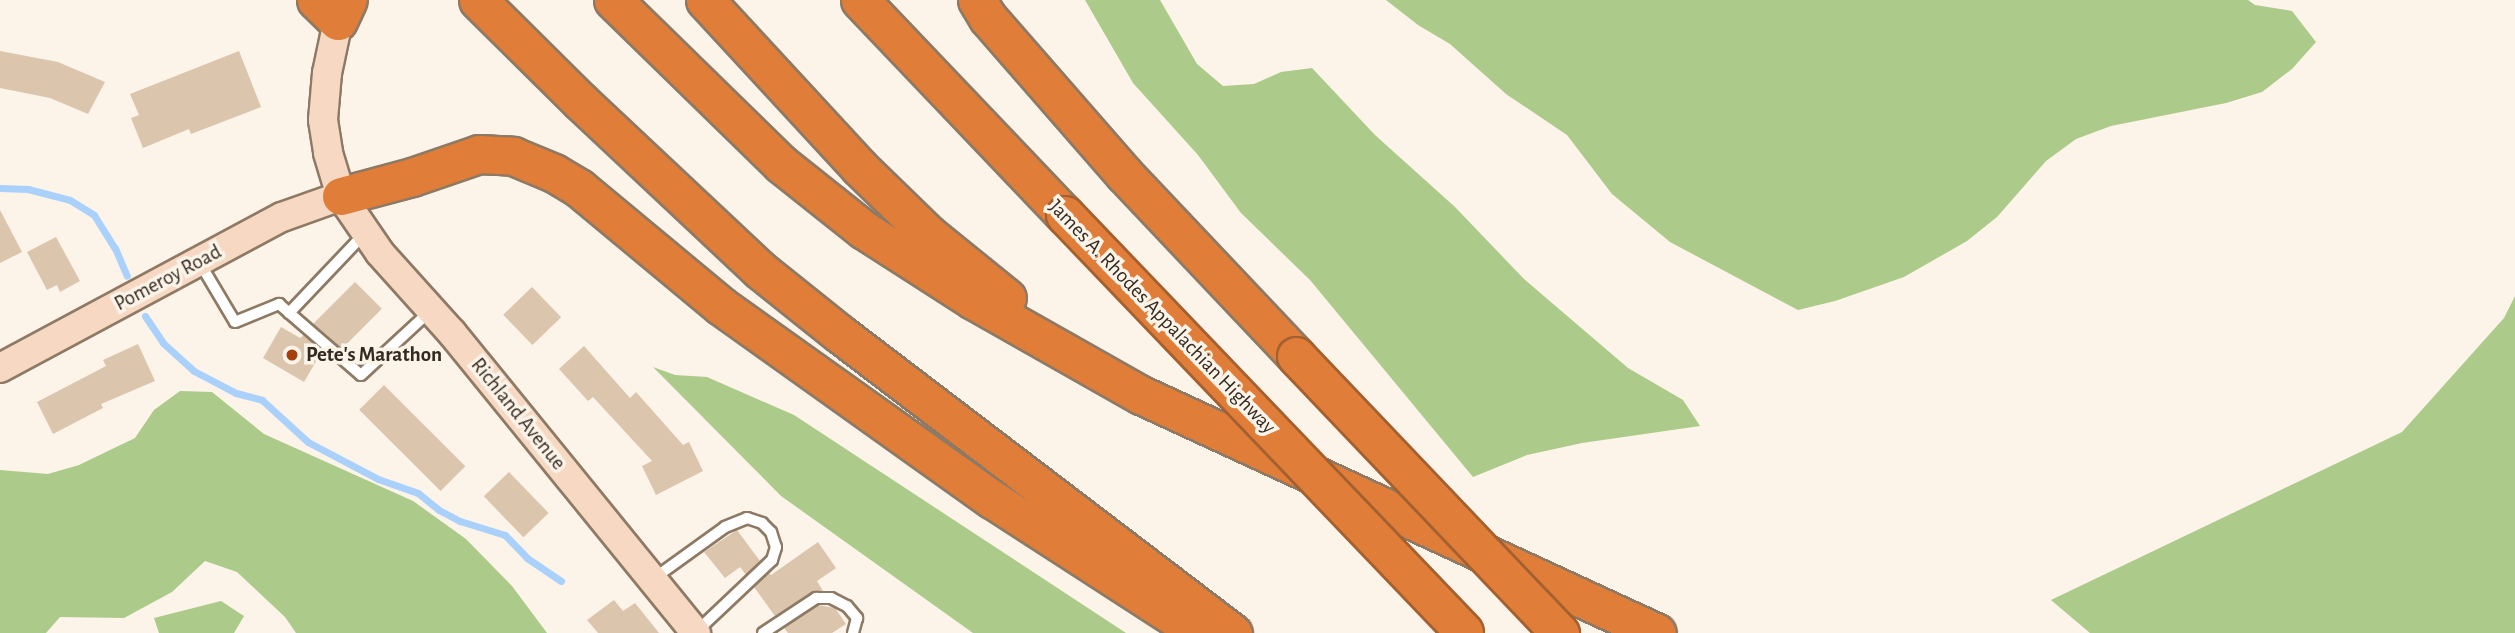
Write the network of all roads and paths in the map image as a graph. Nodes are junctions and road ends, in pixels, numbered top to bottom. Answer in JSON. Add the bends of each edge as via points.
{"nodes":[{"id":1,"x":478,"y":0,"type":"edge"},
{"id":2,"x":612,"y":0,"type":"edge"},
{"id":3,"x":705,"y":0,"type":"edge"},
{"id":4,"x":860,"y":0,"type":"edge"},
{"id":5,"x":977,"y":0,"type":"edge"},
{"id":6,"x":334,"y":7,"type":"edge"},
{"id":7,"x":341,"y":195,"type":"junction"},
{"id":8,"x":365,"y":233,"type":"junction"},
{"id":9,"x":199,"y":261,"type":"junction"},
{"id":10,"x":430,"y":311,"type":"junction"},
{"id":11,"x":289,"y":313,"type":"junction"},
{"id":12,"x":0,"y":368,"type":"edge"},
{"id":13,"x":1141,"y":396,"type":"junction"},
{"id":14,"x":653,"y":580,"type":"junction"},
{"id":15,"x":1465,"y":632,"type":"edge"},
{"id":16,"x":696,"y":633,"type":"edge"},
{"id":17,"x":763,"y":633,"type":"edge"},
{"id":18,"x":853,"y":633,"type":"edge"},
{"id":19,"x":1199,"y":633,"type":"edge"},
{"id":20,"x":1233,"y":633,"type":"edge"},
{"id":21,"x":1560,"y":633,"type":"edge"},
{"id":22,"x":1657,"y":633,"type":"edge"}],
"edges":[{"from":1,"to":20,"type":"highway","via":[[760,270]]},
{"from":2,"to":13,"type":"highway","via":[[781,164],[864,230],[973,300]]},
{"from":3,"to":13,"type":"highway","via":[[859,167],[929,235]]},
{"from":4,"to":15,"type":"highway","name":"James A. Rhodes Appalachian Highway","bridge":true},
{"from":5,"to":21,"type":"highway","bridge":true,"via":[[1124,174]]},
{"from":6,"to":7,"type":"main road","name":"Richland Avenue","via":[[323,120]]},
{"from":7,"to":8,"type":"main road","name":"Richland Avenue"},
{"from":7,"to":9,"type":"main road","name":"Pomeroy Road","via":[[282,217]]},
{"from":7,"to":19,"type":"highway","via":[[479,154],[513,156],[554,173],[579,188],[721,306],[992,499]]},
{"from":8,"to":10,"type":"main road","name":"Richland Avenue"},
{"from":8,"to":11,"type":"lane"},
{"from":9,"to":11,"type":"lane","via":[[235,322],[279,304]]},
{"from":9,"to":12,"type":"main road","name":"Pomeroy Road"},
{"from":10,"to":11,"type":"lane","via":[[361,375]]},
{"from":10,"to":14,"type":"main road","name":"Richland Avenue"},
{"from":13,"to":22,"type":"highway"},
{"from":14,"to":16,"type":"main road","name":"Richland Avenue"},
{"from":14,"to":16,"type":"lane","via":[[725,527],[747,518],[771,532],[776,547],[772,560]]},
{"from":17,"to":18,"type":"lane","via":[[816,598],[831,598],[857,618]]}]}
